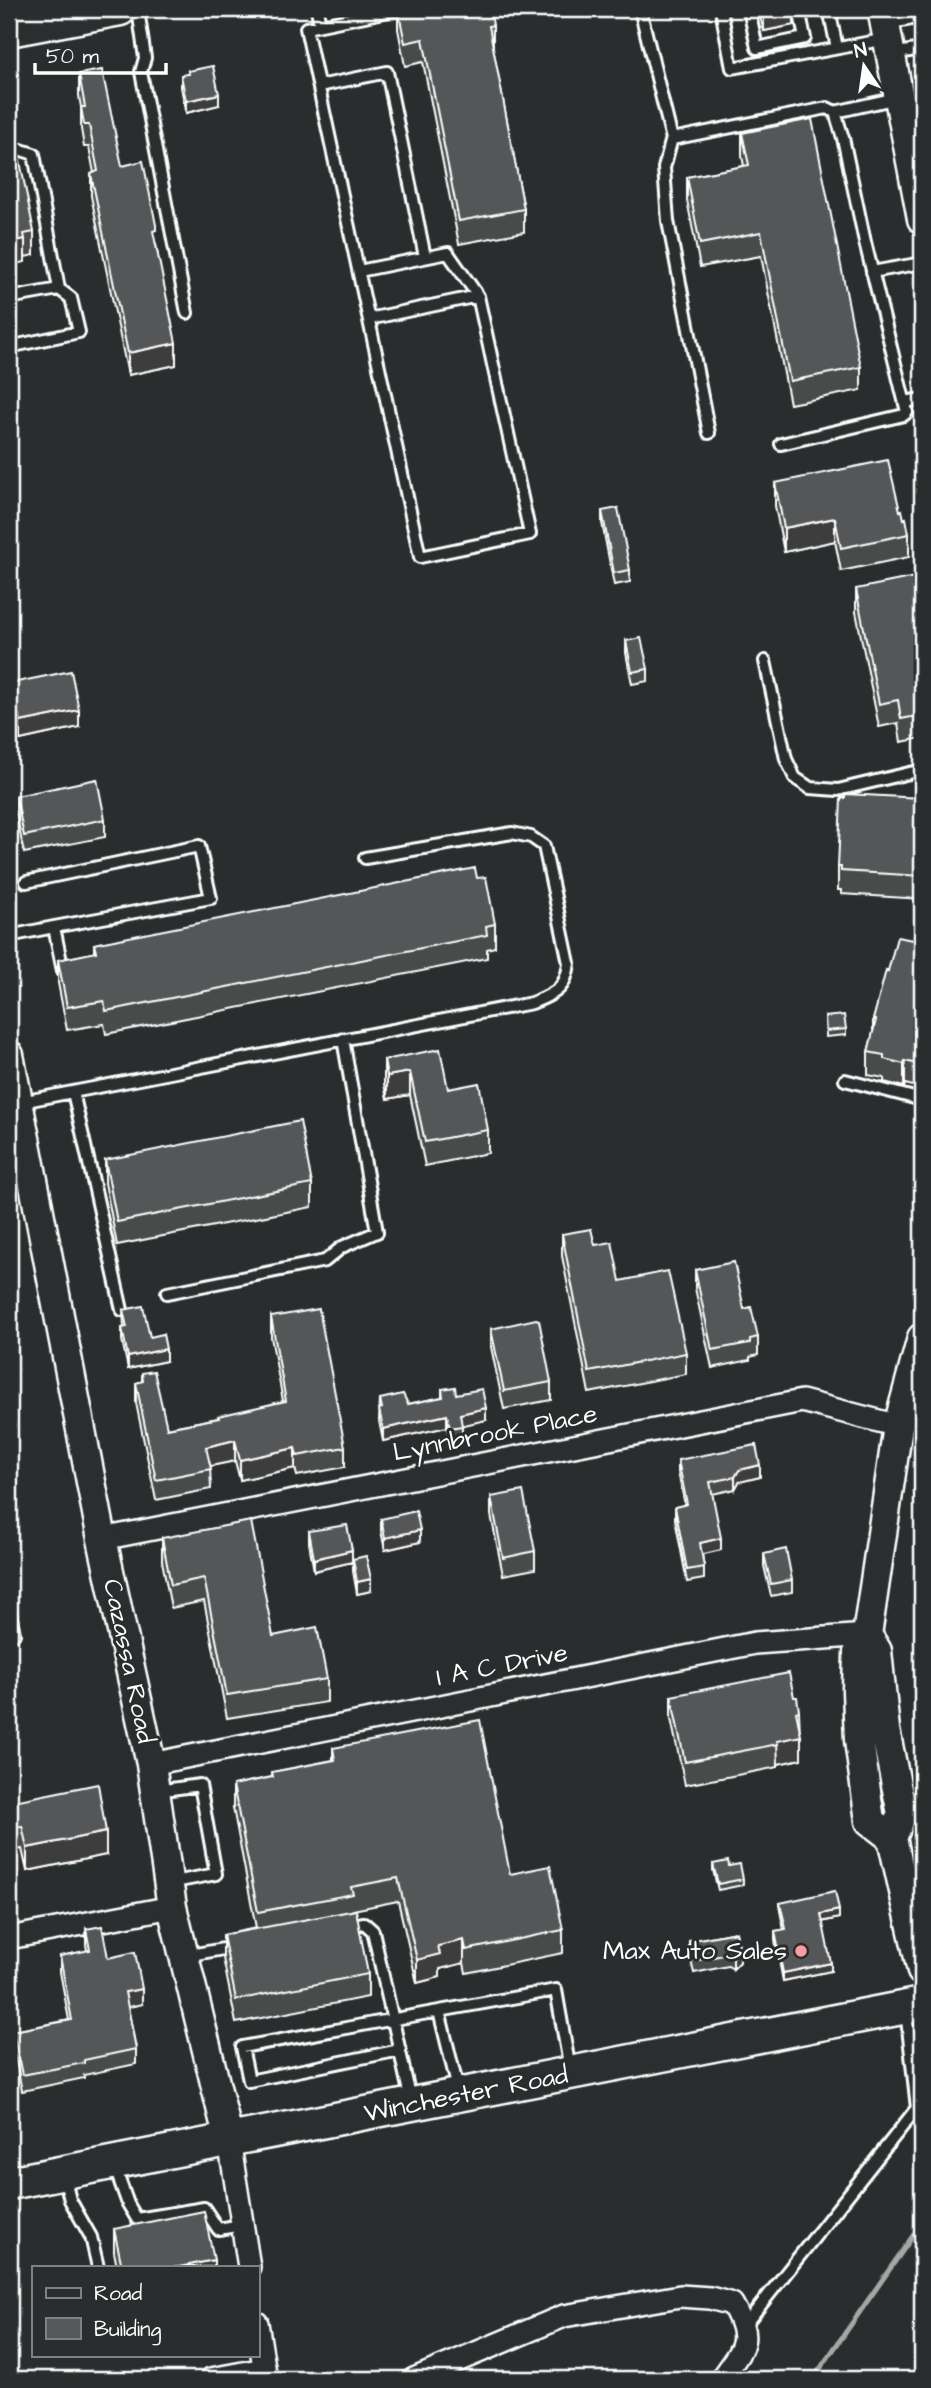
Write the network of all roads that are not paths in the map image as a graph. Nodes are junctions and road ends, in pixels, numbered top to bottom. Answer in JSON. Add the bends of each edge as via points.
{"nodes":[{"id":1,"x":138,"y":9,"type":"edge"},
{"id":2,"x":317,"y":9,"type":"edge"},
{"id":3,"x":399,"y":9,"type":"edge"},
{"id":4,"x":640,"y":9,"type":"edge"},
{"id":5,"x":721,"y":9,"type":"edge"},
{"id":6,"x":749,"y":9,"type":"edge"},
{"id":7,"x":799,"y":9,"type":"edge"},
{"id":8,"x":829,"y":9,"type":"edge"},
{"id":9,"x":104,"y":10,"type":"edge"},
{"id":10,"x":922,"y":17,"type":"edge"},
{"id":11,"x":320,"y":25,"type":"junction"},
{"id":12,"x":9,"y":30,"type":"edge"},
{"id":13,"x":887,"y":32,"type":"edge"},
{"id":14,"x":837,"y":48,"type":"junction"},
{"id":15,"x":922,"y":49,"type":"edge"},
{"id":16,"x":319,"y":86,"type":"junction"},
{"id":17,"x":908,"y":108,"type":"edge"},
{"id":18,"x":835,"y":112,"type":"junction"},
{"id":19,"x":672,"y":138,"type":"junction"},
{"id":20,"x":9,"y":146,"type":"edge"},
{"id":21,"x":921,"y":204,"type":"edge"},
{"id":22,"x":425,"y":257,"type":"junction"},
{"id":23,"x":922,"y":263,"type":"edge"},
{"id":24,"x":359,"y":271,"type":"junction"},
{"id":25,"x":872,"y":272,"type":"junction"},
{"id":26,"x":59,"y":289,"type":"junction"},
{"id":27,"x":478,"y":296,"type":"junction"},
{"id":28,"x":9,"y":298,"type":"edge"},
{"id":29,"x":187,"y":313,"type":"dead end"},
{"id":30,"x":369,"y":319,"type":"junction"},
{"id":31,"x":9,"y":347,"type":"edge"},
{"id":32,"x":922,"y":399,"type":"edge"},
{"id":33,"x":905,"y":402,"type":"junction"},
{"id":34,"x":709,"y":433,"type":"dead end"},
{"id":35,"x":781,"y":444,"type":"dead end"},
{"id":36,"x":765,"y":661,"type":"dead end"},
{"id":37,"x":922,"y":770,"type":"edge"},
{"id":38,"x":365,"y":858,"type":"dead end"},
{"id":39,"x":26,"y":882,"type":"dead end"},
{"id":40,"x":54,"y":927,"type":"junction"},
{"id":41,"x":9,"y":936,"type":"edge"},
{"id":42,"x":64,"y":972,"type":"edge"},
{"id":43,"x":343,"y":1039,"type":"junction"},
{"id":44,"x":9,"y":1055,"type":"edge"},
{"id":45,"x":845,"y":1080,"type":"dead end"},
{"id":46,"x":73,"y":1091,"type":"junction"},
{"id":47,"x":922,"y":1100,"type":"edge"},
{"id":48,"x":18,"y":1103,"type":"junction"},
{"id":49,"x":167,"y":1293,"type":"dead end"},
{"id":50,"x":122,"y":1310,"type":"edge"},
{"id":51,"x":922,"y":1338,"type":"edge"},
{"id":52,"x":908,"y":1412,"type":"edge"},
{"id":53,"x":102,"y":1539,"type":"junction"},
{"id":54,"x":9,"y":1607,"type":"edge"},
{"id":55,"x":9,"y":1635,"type":"edge"},
{"id":56,"x":867,"y":1635,"type":"junction"},
{"id":57,"x":153,"y":1777,"type":"junction"},
{"id":58,"x":171,"y":1895,"type":"junction"},
{"id":59,"x":336,"y":1928,"type":"edge"},
{"id":60,"x":9,"y":1938,"type":"edge"},
{"id":61,"x":240,"y":1946,"type":"edge"},
{"id":62,"x":185,"y":1956,"type":"junction"},
{"id":63,"x":922,"y":1971,"type":"edge"},
{"id":64,"x":914,"y":2006,"type":"edge"},
{"id":65,"x":439,"y":2011,"type":"junction"},
{"id":66,"x":391,"y":2020,"type":"junction"},
{"id":67,"x":400,"y":2050,"type":"junction"},
{"id":68,"x":570,"y":2073,"type":"junction"},
{"id":69,"x":460,"y":2095,"type":"junction"},
{"id":70,"x":412,"y":2104,"type":"junction"},
{"id":71,"x":229,"y":2140,"type":"junction"},
{"id":72,"x":113,"y":2162,"type":"junction"},
{"id":73,"x":63,"y":2172,"type":"junction"},
{"id":74,"x":9,"y":2183,"type":"edge"},
{"id":75,"x":242,"y":2225,"type":"junction"},
{"id":76,"x":98,"y":2266,"type":"edge"},
{"id":77,"x":249,"y":2266,"type":"edge"},
{"id":78,"x":744,"y":2326,"type":"junction"},
{"id":79,"x":259,"y":2336,"type":"edge"},
{"id":80,"x":265,"y":2374,"type":"edge"},
{"id":81,"x":211,"y":2379,"type":"edge"},
{"id":82,"x":414,"y":2379,"type":"edge"},
{"id":83,"x":721,"y":2379,"type":"edge"}],
"edges":[{"from":1,"to":29,"type":"lane","via":[[144,51],[141,72]]},
{"from":2,"to":11,"type":"lane"},
{"from":3,"to":11,"type":"lane"},
{"from":4,"to":19,"type":"lane"},
{"from":5,"to":14,"type":"lane","via":[[732,68]]},
{"from":6,"to":7,"type":"lane","via":[[757,48],[805,38]]},
{"from":8,"to":14,"type":"lane"},
{"from":9,"to":12,"type":"main road"},
{"from":10,"to":13,"type":"lane"},
{"from":11,"to":16,"type":"lane","via":[[306,27]]},
{"from":13,"to":14,"type":"lane"},
{"from":13,"to":15,"type":"lane"},
{"from":13,"to":17,"type":"street"},
{"from":16,"to":22,"type":"lane","via":[[387,72]]},
{"from":16,"to":24,"type":"lane"},
{"from":17,"to":18,"type":"lane"},
{"from":17,"to":21,"type":"street"},
{"from":18,"to":19,"type":"lane","via":[[827,107]]},
{"from":18,"to":25,"type":"lane"},
{"from":19,"to":34,"type":"lane","via":[[664,168],[668,220]]},
{"from":20,"to":26,"type":"lane","via":[[34,154]]},
{"from":22,"to":24,"type":"lane"},
{"from":22,"to":27,"type":"lane","via":[[449,253]]},
{"from":23,"to":25,"type":"lane"},
{"from":24,"to":30,"type":"lane"},
{"from":25,"to":33,"type":"lane"},
{"from":26,"to":28,"type":"lane"},
{"from":26,"to":31,"type":"lane","via":[[72,298],[79,332]]},
{"from":27,"to":30,"type":"lane"},
{"from":27,"to":30,"type":"lane","via":[[530,534],[420,557]]},
{"from":32,"to":33,"type":"lane"},
{"from":33,"to":35,"type":"lane","via":[[904,415]]},
{"from":36,"to":37,"type":"lane","via":[[786,759],[802,783],[838,790]]},
{"from":38,"to":43,"type":"lane","via":[[512,833],[531,837],[544,846],[569,963],[557,993],[532,1003]]},
{"from":39,"to":40,"type":"lane","via":[[199,846],[211,898]]},
{"from":40,"to":41,"type":"lane"},
{"from":40,"to":42,"type":"lane"},
{"from":43,"to":46,"type":"lane"},
{"from":43,"to":49,"type":"lane","via":[[377,1232],[342,1247],[325,1261]]},
{"from":44,"to":48,"type":"street","name":"Cazassa Road"},
{"from":45,"to":47,"type":"lane"},
{"from":46,"to":48,"type":"lane"},
{"from":46,"to":50,"type":"lane"},
{"from":48,"to":53,"type":"street","name":"Cazassa Road"},
{"from":51,"to":52,"type":"street"},
{"from":52,"to":53,"type":"street","name":"Lynnbrook Place","via":[[802,1401]]},
{"from":52,"to":56,"type":"street"},
{"from":53,"to":57,"type":"street","name":"Cazassa Road"},
{"from":54,"to":55,"type":"lane","via":[[14,1634]]},
{"from":56,"to":57,"type":"street","name":"I A C Drive","via":[[755,1643]]},
{"from":56,"to":63,"type":"street","via":[[858,1653],[857,1690],[865,1792],[870,1821],[892,1838],[911,1898]]},
{"from":57,"to":58,"type":"street","name":"Cazassa Road"},
{"from":57,"to":58,"type":"lane","via":[[200,1785],[216,1874]]},
{"from":58,"to":60,"type":"street"},
{"from":58,"to":62,"type":"street","name":"Cazassa Road"},
{"from":59,"to":66,"type":"lane","via":[[363,1923],[373,1931]]},
{"from":61,"to":62,"type":"lane"},
{"from":62,"to":71,"type":"street","name":"Cazassa Road"},
{"from":64,"to":68,"type":"main road","name":"Winchester Road"},
{"from":64,"to":78,"type":"lane","via":[[917,2108]]},
{"from":65,"to":66,"type":"lane"},
{"from":65,"to":68,"type":"lane","via":[[556,1990]]},
{"from":65,"to":69,"type":"lane"},
{"from":66,"to":67,"type":"lane"},
{"from":66,"to":67,"type":"lane","via":[[242,2047],[249,2081]]},
{"from":67,"to":70,"type":"lane"},
{"from":68,"to":69,"type":"main road","name":"Winchester Road"},
{"from":69,"to":70,"type":"main road","name":"Winchester Road"},
{"from":70,"to":71,"type":"main road","name":"Winchester Road"},
{"from":71,"to":72,"type":"main road","name":"Winchester Road"},
{"from":71,"to":75,"type":"street","name":"Cazassa Road"},
{"from":72,"to":73,"type":"main road","name":"Winchester Road"},
{"from":72,"to":75,"type":"lane","via":[[137,2219],[204,2208],[218,2229]]},
{"from":73,"to":74,"type":"main road","name":"Winchester Road"},
{"from":73,"to":76,"type":"lane","via":[[70,2200],[91,2236]]},
{"from":75,"to":77,"type":"street","name":"Cazassa Road"},
{"from":78,"to":82,"type":"street","via":[[732,2304],[680,2296],[565,2316]]},
{"from":78,"to":83,"type":"street","via":[[744,2342]]},
{"from":79,"to":80,"type":"street"},
{"from":80,"to":81,"type":"street"}]}
